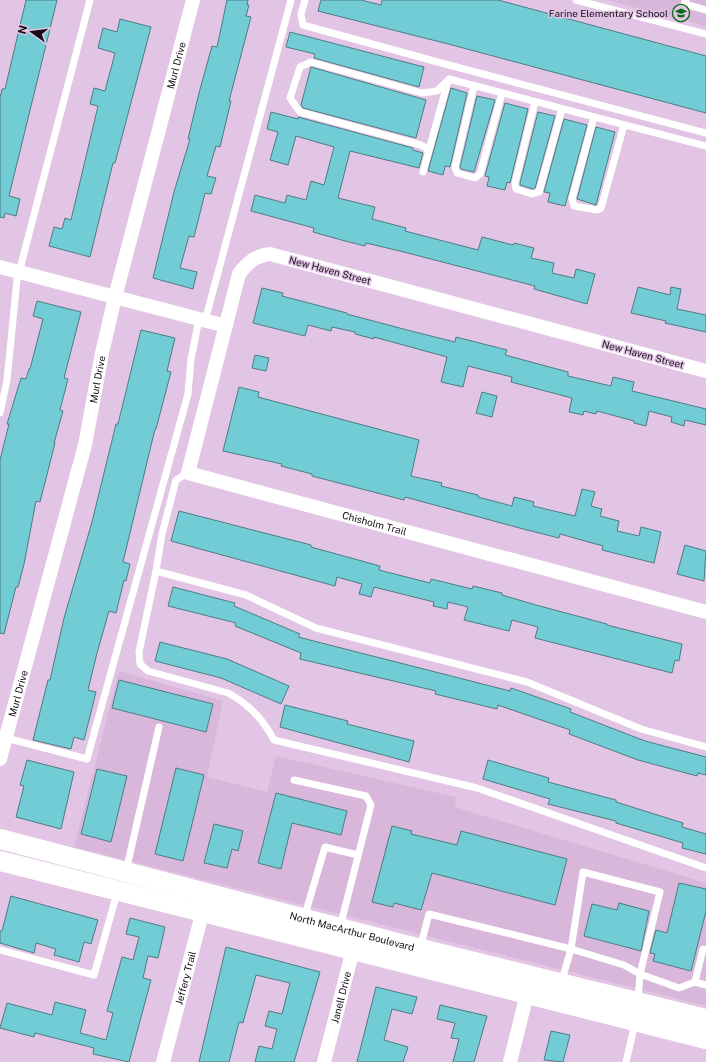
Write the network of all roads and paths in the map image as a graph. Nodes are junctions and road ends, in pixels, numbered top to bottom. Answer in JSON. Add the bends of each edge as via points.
{"nodes":[{"id":1,"x":90,"y":0,"type":"edge"},
{"id":2,"x":193,"y":0,"type":"edge"},
{"id":3,"x":291,"y":0,"type":"edge"},
{"id":4,"x":305,"y":0,"type":"edge"},
{"id":5,"x":576,"y":0,"type":"edge"},
{"id":6,"x":686,"y":0,"type":"edge"},
{"id":7,"x":706,"y":10,"type":"edge"},
{"id":8,"x":706,"y":34,"type":"edge"},
{"id":9,"x":449,"y":79,"type":"junction"},
{"id":10,"x":474,"y":86,"type":"junction"},
{"id":11,"x":502,"y":93,"type":"junction"},
{"id":12,"x":535,"y":102,"type":"junction"},
{"id":13,"x":562,"y":109,"type":"junction"},
{"id":14,"x":594,"y":117,"type":"junction"},
{"id":15,"x":624,"y":125,"type":"junction"},
{"id":16,"x":706,"y":133,"type":"edge"},
{"id":17,"x":706,"y":146,"type":"edge"},
{"id":18,"x":429,"y":150,"type":"junction"},
{"id":19,"x":423,"y":172,"type":"dead end"},
{"id":20,"x":0,"y":267,"type":"edge"},
{"id":21,"x":19,"y":272,"type":"junction"},
{"id":22,"x":115,"y":297,"type":"junction"},
{"id":23,"x":202,"y":320,"type":"junction"},
{"id":24,"x":226,"y":326,"type":"junction"},
{"id":25,"x":706,"y":371,"type":"edge"},
{"id":26,"x":0,"y":413,"type":"edge"},
{"id":27,"x":188,"y":473,"type":"junction"},
{"id":28,"x":156,"y":571,"type":"junction"},
{"id":29,"x":706,"y":612,"type":"edge"},
{"id":30,"x":5,"y":719,"type":"edge"},
{"id":31,"x":159,"y":727,"type":"dead end"},
{"id":32,"x":6,"y":738,"type":"junction"},
{"id":33,"x":706,"y":747,"type":"edge"},
{"id":34,"x":0,"y":759,"type":"edge"},
{"id":35,"x":294,"y":780,"type":"dead end"},
{"id":36,"x":0,"y":839,"type":"edge"},
{"id":37,"x":358,"y":855,"type":"junction"},
{"id":38,"x":0,"y":861,"type":"edge"},
{"id":39,"x":706,"y":868,"type":"edge"},
{"id":40,"x":126,"y":871,"type":"junction"},
{"id":41,"x":117,"y":890,"type":"junction"},
{"id":42,"x":205,"y":902,"type":"junction"},
{"id":43,"x":304,"y":918,"type":"junction"},
{"id":44,"x":350,"y":936,"type":"junction"},
{"id":45,"x":420,"y":948,"type":"junction"},
{"id":46,"x":570,"y":949,"type":"junction"},
{"id":47,"x":0,"y":950,"type":"edge"},
{"id":48,"x":706,"y":950,"type":"edge"},
{"id":49,"x":640,"y":974,"type":"junction"},
{"id":50,"x":695,"y":982,"type":"junction"},
{"id":51,"x":561,"y":983,"type":"junction"},
{"id":52,"x":529,"y":984,"type":"junction"},
{"id":53,"x":706,"y":985,"type":"edge"},
{"id":54,"x":637,"y":1011,"type":"junction"},
{"id":55,"x":706,"y":1019,"type":"edge"},
{"id":56,"x":706,"y":1039,"type":"edge"},
{"id":57,"x":163,"y":1062,"type":"edge"},
{"id":58,"x":324,"y":1062,"type":"edge"},
{"id":59,"x":510,"y":1062,"type":"edge"},
{"id":60,"x":626,"y":1062,"type":"edge"}],
"edges":[{"from":1,"to":21,"type":"lane"},
{"from":2,"to":22,"type":"street","name":"Murl Drive"},
{"from":3,"to":23,"type":"lane"},
{"from":4,"to":16,"type":"lane","via":[[301,14],[303,25]]},
{"from":5,"to":8,"type":"lane"},
{"from":6,"to":7,"type":"lane","via":[[684,4]]},
{"from":9,"to":10,"type":"lane"},
{"from":9,"to":18,"type":"lane"},
{"from":9,"to":18,"type":"lane","via":[[437,91],[422,93],[311,62],[300,67],[290,98],[300,112],[421,145]]},
{"from":10,"to":11,"type":"lane"},
{"from":10,"to":11,"type":"lane","via":[[455,167],[457,174],[475,178],[480,174]]},
{"from":11,"to":12,"type":"lane"},
{"from":12,"to":13,"type":"lane"},
{"from":12,"to":13,"type":"lane","via":[[514,183],[516,190],[532,194],[540,192]]},
{"from":13,"to":14,"type":"lane"},
{"from":14,"to":15,"type":"lane"},
{"from":14,"to":15,"type":"lane","via":[[572,199],[574,206],[596,210],[601,208]]},
{"from":15,"to":17,"type":"lane"},
{"from":18,"to":19,"type":"lane"},
{"from":20,"to":21,"type":"street"},
{"from":21,"to":22,"type":"street"},
{"from":21,"to":26,"type":"lane","via":[[12,315],[6,390]]},
{"from":22,"to":23,"type":"street"},
{"from":22,"to":30,"type":"street","name":"Murl Drive","via":[[85,445]]},
{"from":23,"to":24,"type":"street"},
{"from":23,"to":32,"type":"lane","via":[[192,358],[188,394],[87,759]]},
{"from":24,"to":25,"type":"street","name":"New Haven Street","via":[[239,274],[256,257],[270,254]]},
{"from":24,"to":27,"type":"street"},
{"from":27,"to":28,"type":"lane","via":[[176,480],[162,534]]},
{"from":27,"to":29,"type":"street","name":"Chisholm Trail"},
{"from":28,"to":33,"type":"lane","via":[[246,594],[316,628],[527,682],[641,728]]},
{"from":28,"to":39,"type":"lane","via":[[139,652],[140,664],[148,671],[239,698],[257,713],[274,740],[477,788]]},
{"from":30,"to":32,"type":"street","name":"Murl Drive"},
{"from":31,"to":40,"type":"lane"},
{"from":32,"to":34,"type":"street","name":"Murl Drive"},
{"from":35,"to":37,"type":"lane","via":[[366,796],[370,805]]},
{"from":36,"to":40,"type":"main road","name":"North MacArthur Boulevard"},
{"from":37,"to":43,"type":"lane","via":[[325,847]]},
{"from":37,"to":44,"type":"lane"},
{"from":38,"to":41,"type":"main road","name":"North MacArthur Boulevard"},
{"from":40,"to":42,"type":"main road","name":"North MacArthur Boulevard"},
{"from":41,"to":42,"type":"main road","name":"North MacArthur Boulevard"},
{"from":41,"to":47,"type":"lane","via":[[94,975]]},
{"from":42,"to":43,"type":"main road","name":"North MacArthur Boulevard"},
{"from":42,"to":44,"type":"main road","name":"North MacArthur Boulevard"},
{"from":42,"to":57,"type":"street","name":"Jeffery Trail"},
{"from":43,"to":44,"type":"main road","name":"North MacArthur Boulevard"},
{"from":44,"to":45,"type":"main road","name":"North MacArthur Boulevard"},
{"from":44,"to":52,"type":"main road","name":"North MacArthur Boulevard"},
{"from":44,"to":58,"type":"street","name":"Janell Drive"},
{"from":45,"to":46,"type":"lane","via":[[429,914]]},
{"from":45,"to":52,"type":"main road","name":"North MacArthur Boulevard"},
{"from":46,"to":49,"type":"lane","via":[[624,965]]},
{"from":46,"to":49,"type":"lane","via":[[583,872],[660,892]]},
{"from":46,"to":51,"type":"lane"},
{"from":48,"to":50,"type":"lane","via":[[703,949]]},
{"from":49,"to":50,"type":"lane","via":[[679,988]]},
{"from":49,"to":54,"type":"lane"},
{"from":50,"to":53,"type":"lane"},
{"from":51,"to":52,"type":"main road","name":"North MacArthur Boulevard"},
{"from":51,"to":54,"type":"main road","name":"North MacArthur Boulevard"},
{"from":52,"to":54,"type":"main road","name":"North MacArthur Boulevard"},
{"from":52,"to":59,"type":"street"},
{"from":54,"to":55,"type":"main road","name":"North MacArthur Boulevard"},
{"from":54,"to":56,"type":"main road","name":"North MacArthur Boulevard"},
{"from":54,"to":60,"type":"lane"}]}
